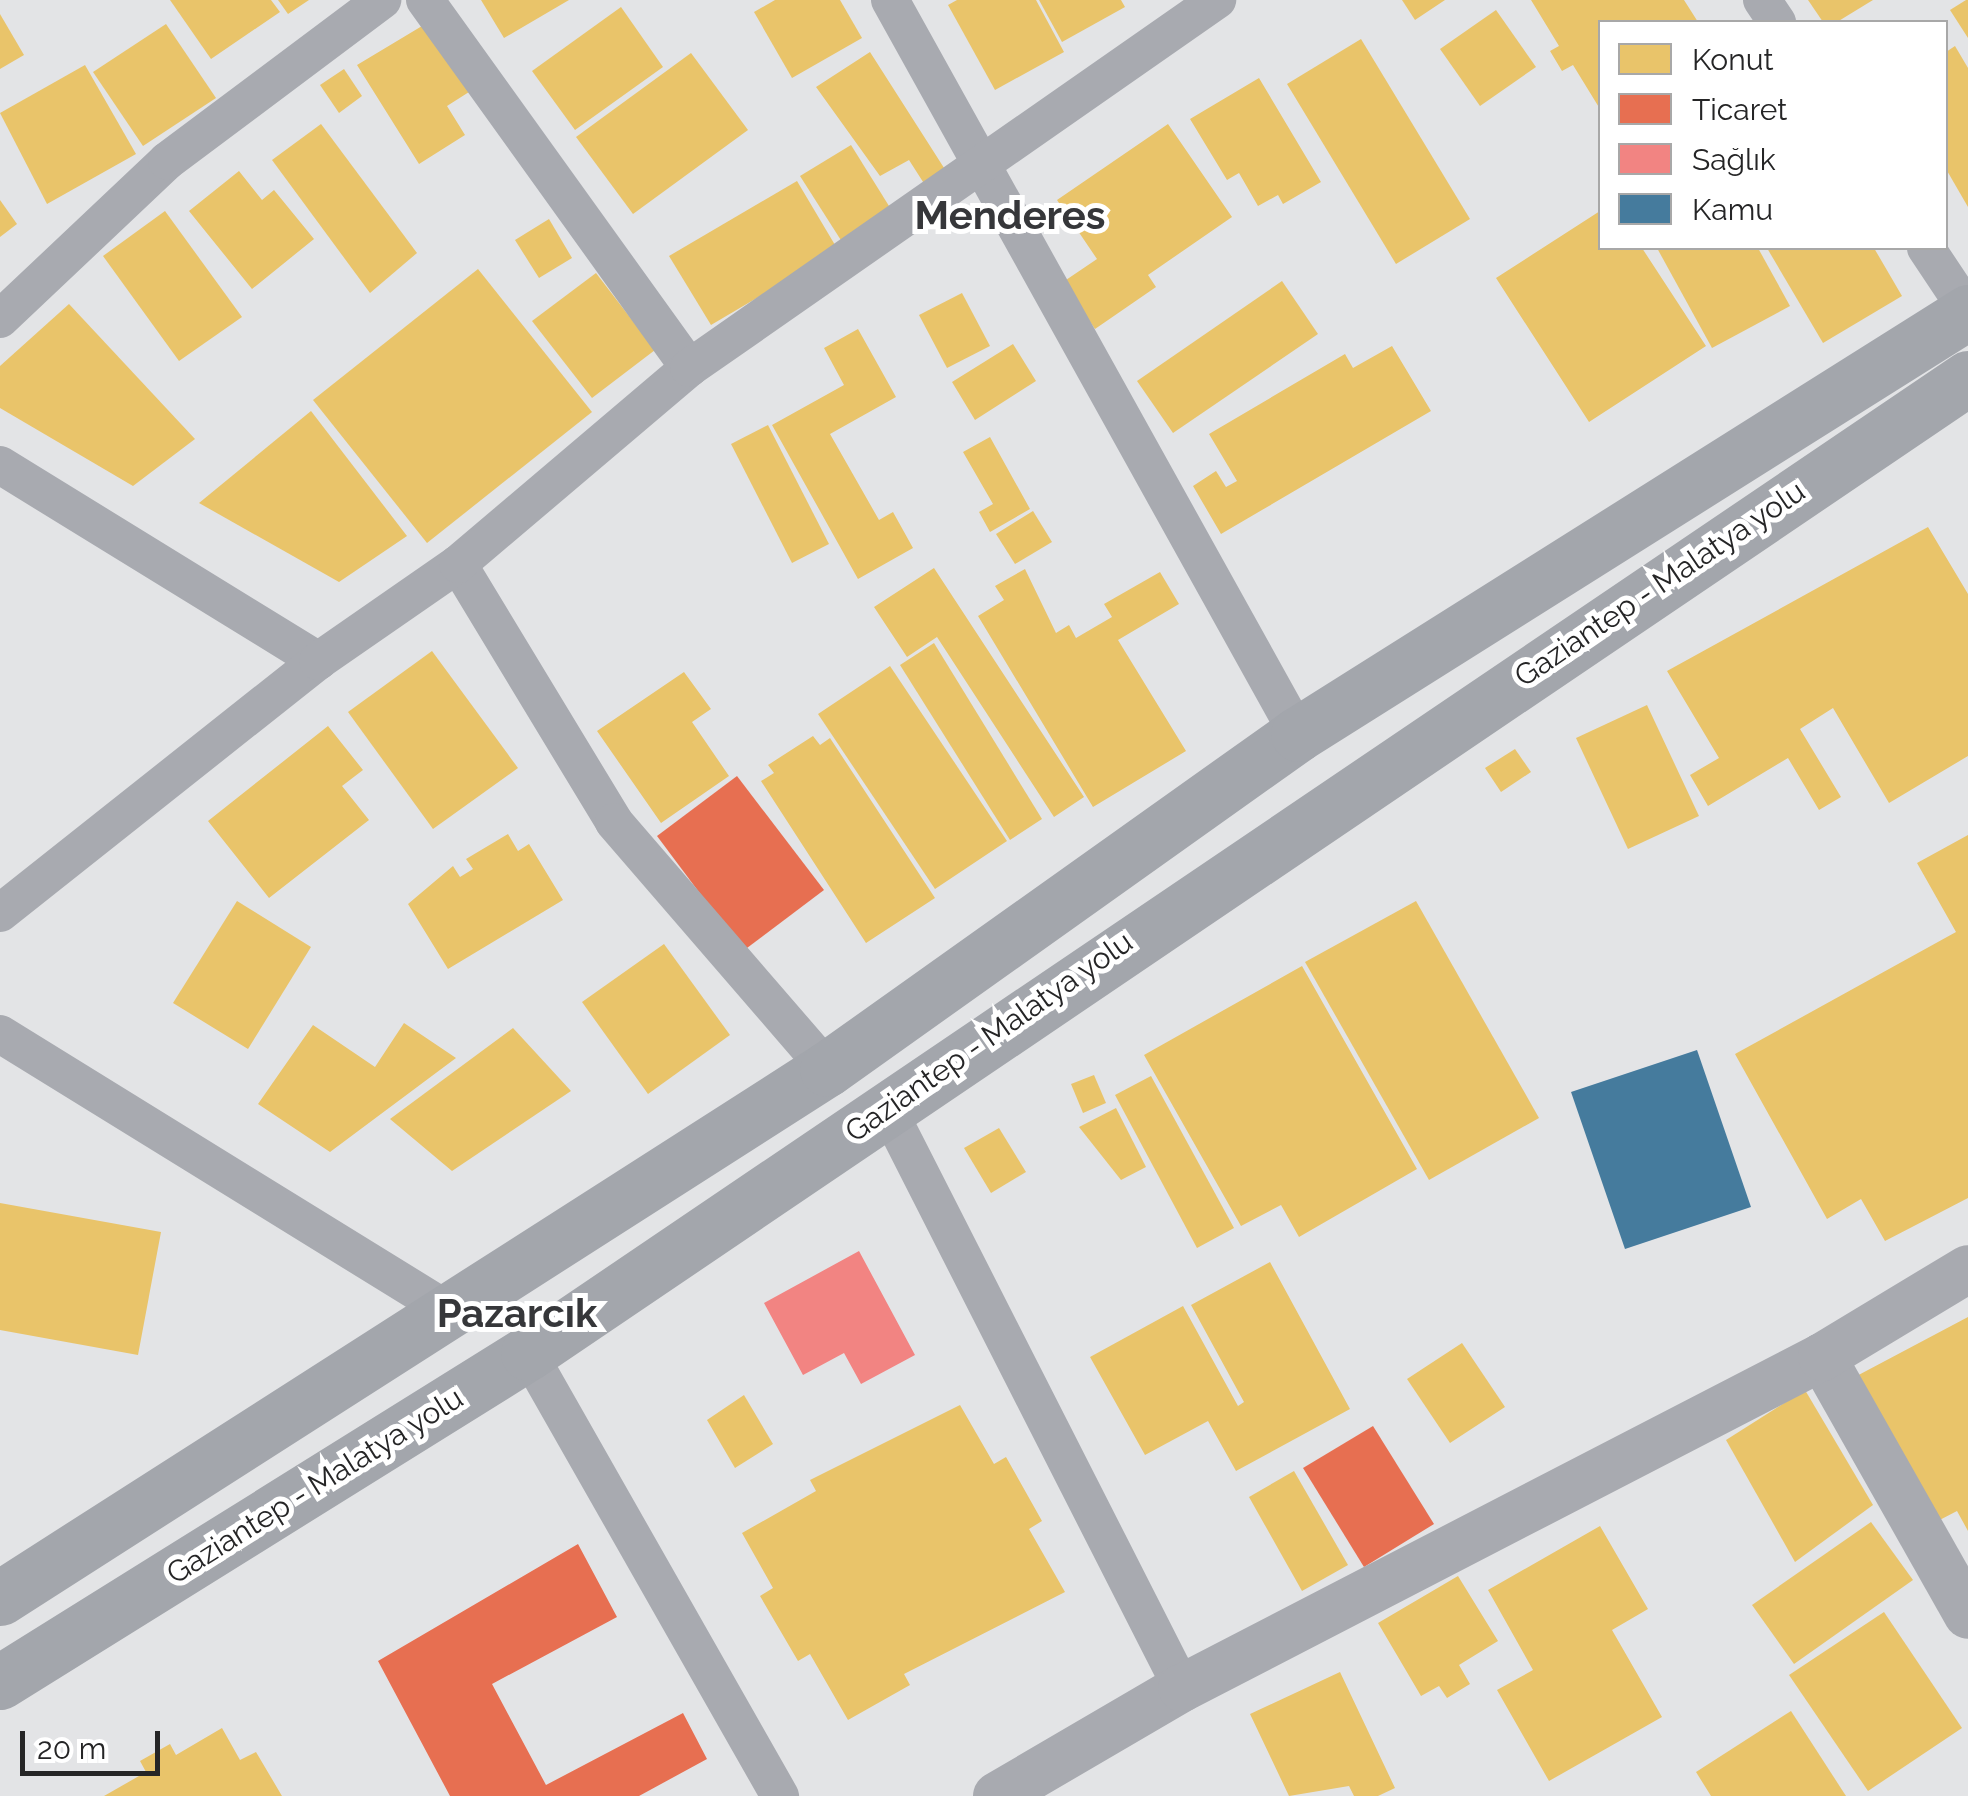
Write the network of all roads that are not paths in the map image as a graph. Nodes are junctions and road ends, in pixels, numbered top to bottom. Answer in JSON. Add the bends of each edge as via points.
{"nodes":[{"id":1,"x":382,"y":0,"type":"edge"},
{"id":2,"x":425,"y":0,"type":"edge"},
{"id":3,"x":890,"y":0,"type":"edge"},
{"id":4,"x":1217,"y":0,"type":"edge"},
{"id":5,"x":980,"y":170,"type":"junction"},
{"id":6,"x":1927,"y":250,"type":"edge"},
{"id":7,"x":1968,"y":311,"type":"edge"},
{"id":8,"x":0,"y":318,"type":"edge"},
{"id":9,"x":689,"y":368,"type":"junction"},
{"id":10,"x":1968,"y":378,"type":"edge"},
{"id":11,"x":0,"y":465,"type":"edge"},
{"id":12,"x":458,"y":564,"type":"junction"},
{"id":13,"x":318,"y":660,"type":"junction"},
{"id":14,"x":1298,"y":734,"type":"junction"},
{"id":15,"x":0,"y":913,"type":"edge"},
{"id":16,"x":0,"y":1034,"type":"edge"},
{"id":17,"x":827,"y":1069,"type":"junction"},
{"id":18,"x":887,"y":1108,"type":"junction"},
{"id":19,"x":1968,"y":1269,"type":"edge"},
{"id":20,"x":444,"y":1308,"type":"junction"},
{"id":21,"x":528,"y":1353,"type":"junction"},
{"id":22,"x":1822,"y":1357,"type":"junction"},
{"id":23,"x":0,"y":1598,"type":"edge"},
{"id":24,"x":1968,"y":1615,"type":"edge"},
{"id":25,"x":0,"y":1682,"type":"edge"},
{"id":26,"x":1182,"y":1688,"type":"junction"},
{"id":27,"x":780,"y":1796,"type":"edge"},
{"id":28,"x":997,"y":1796,"type":"edge"}],
"edges":[{"from":1,"to":8,"type":"street","via":[[167,161]]},
{"from":2,"to":9,"type":"street"},
{"from":3,"to":5,"type":"street"},
{"from":4,"to":5,"type":"street"},
{"from":5,"to":9,"type":"street"},
{"from":5,"to":14,"type":"street"},
{"from":6,"to":7,"type":"street"},
{"from":7,"to":14,"type":"highway","name":"Gaziantep - Malatya yolu"},
{"from":9,"to":12,"type":"street"},
{"from":10,"to":18,"type":"highway","name":"Gaziantep - Malatya yolu"},
{"from":11,"to":13,"type":"street"},
{"from":12,"to":13,"type":"street"},
{"from":12,"to":17,"type":"street","via":[[614,822]]},
{"from":13,"to":15,"type":"street"},
{"from":14,"to":17,"type":"highway","name":"Gaziantep - Malatya yolu"},
{"from":16,"to":20,"type":"street"},
{"from":17,"to":20,"type":"highway","name":"Gaziantep - Malatya yolu"},
{"from":18,"to":21,"type":"highway","name":"Gaziantep - Malatya yolu"},
{"from":18,"to":26,"type":"street"},
{"from":19,"to":22,"type":"street"},
{"from":20,"to":23,"type":"highway","name":"Gaziantep - Malatya yolu"},
{"from":21,"to":25,"type":"highway","name":"Gaziantep - Malatya yolu"},
{"from":21,"to":27,"type":"street"},
{"from":22,"to":24,"type":"street"},
{"from":22,"to":26,"type":"street"},
{"from":26,"to":28,"type":"street"}]}
